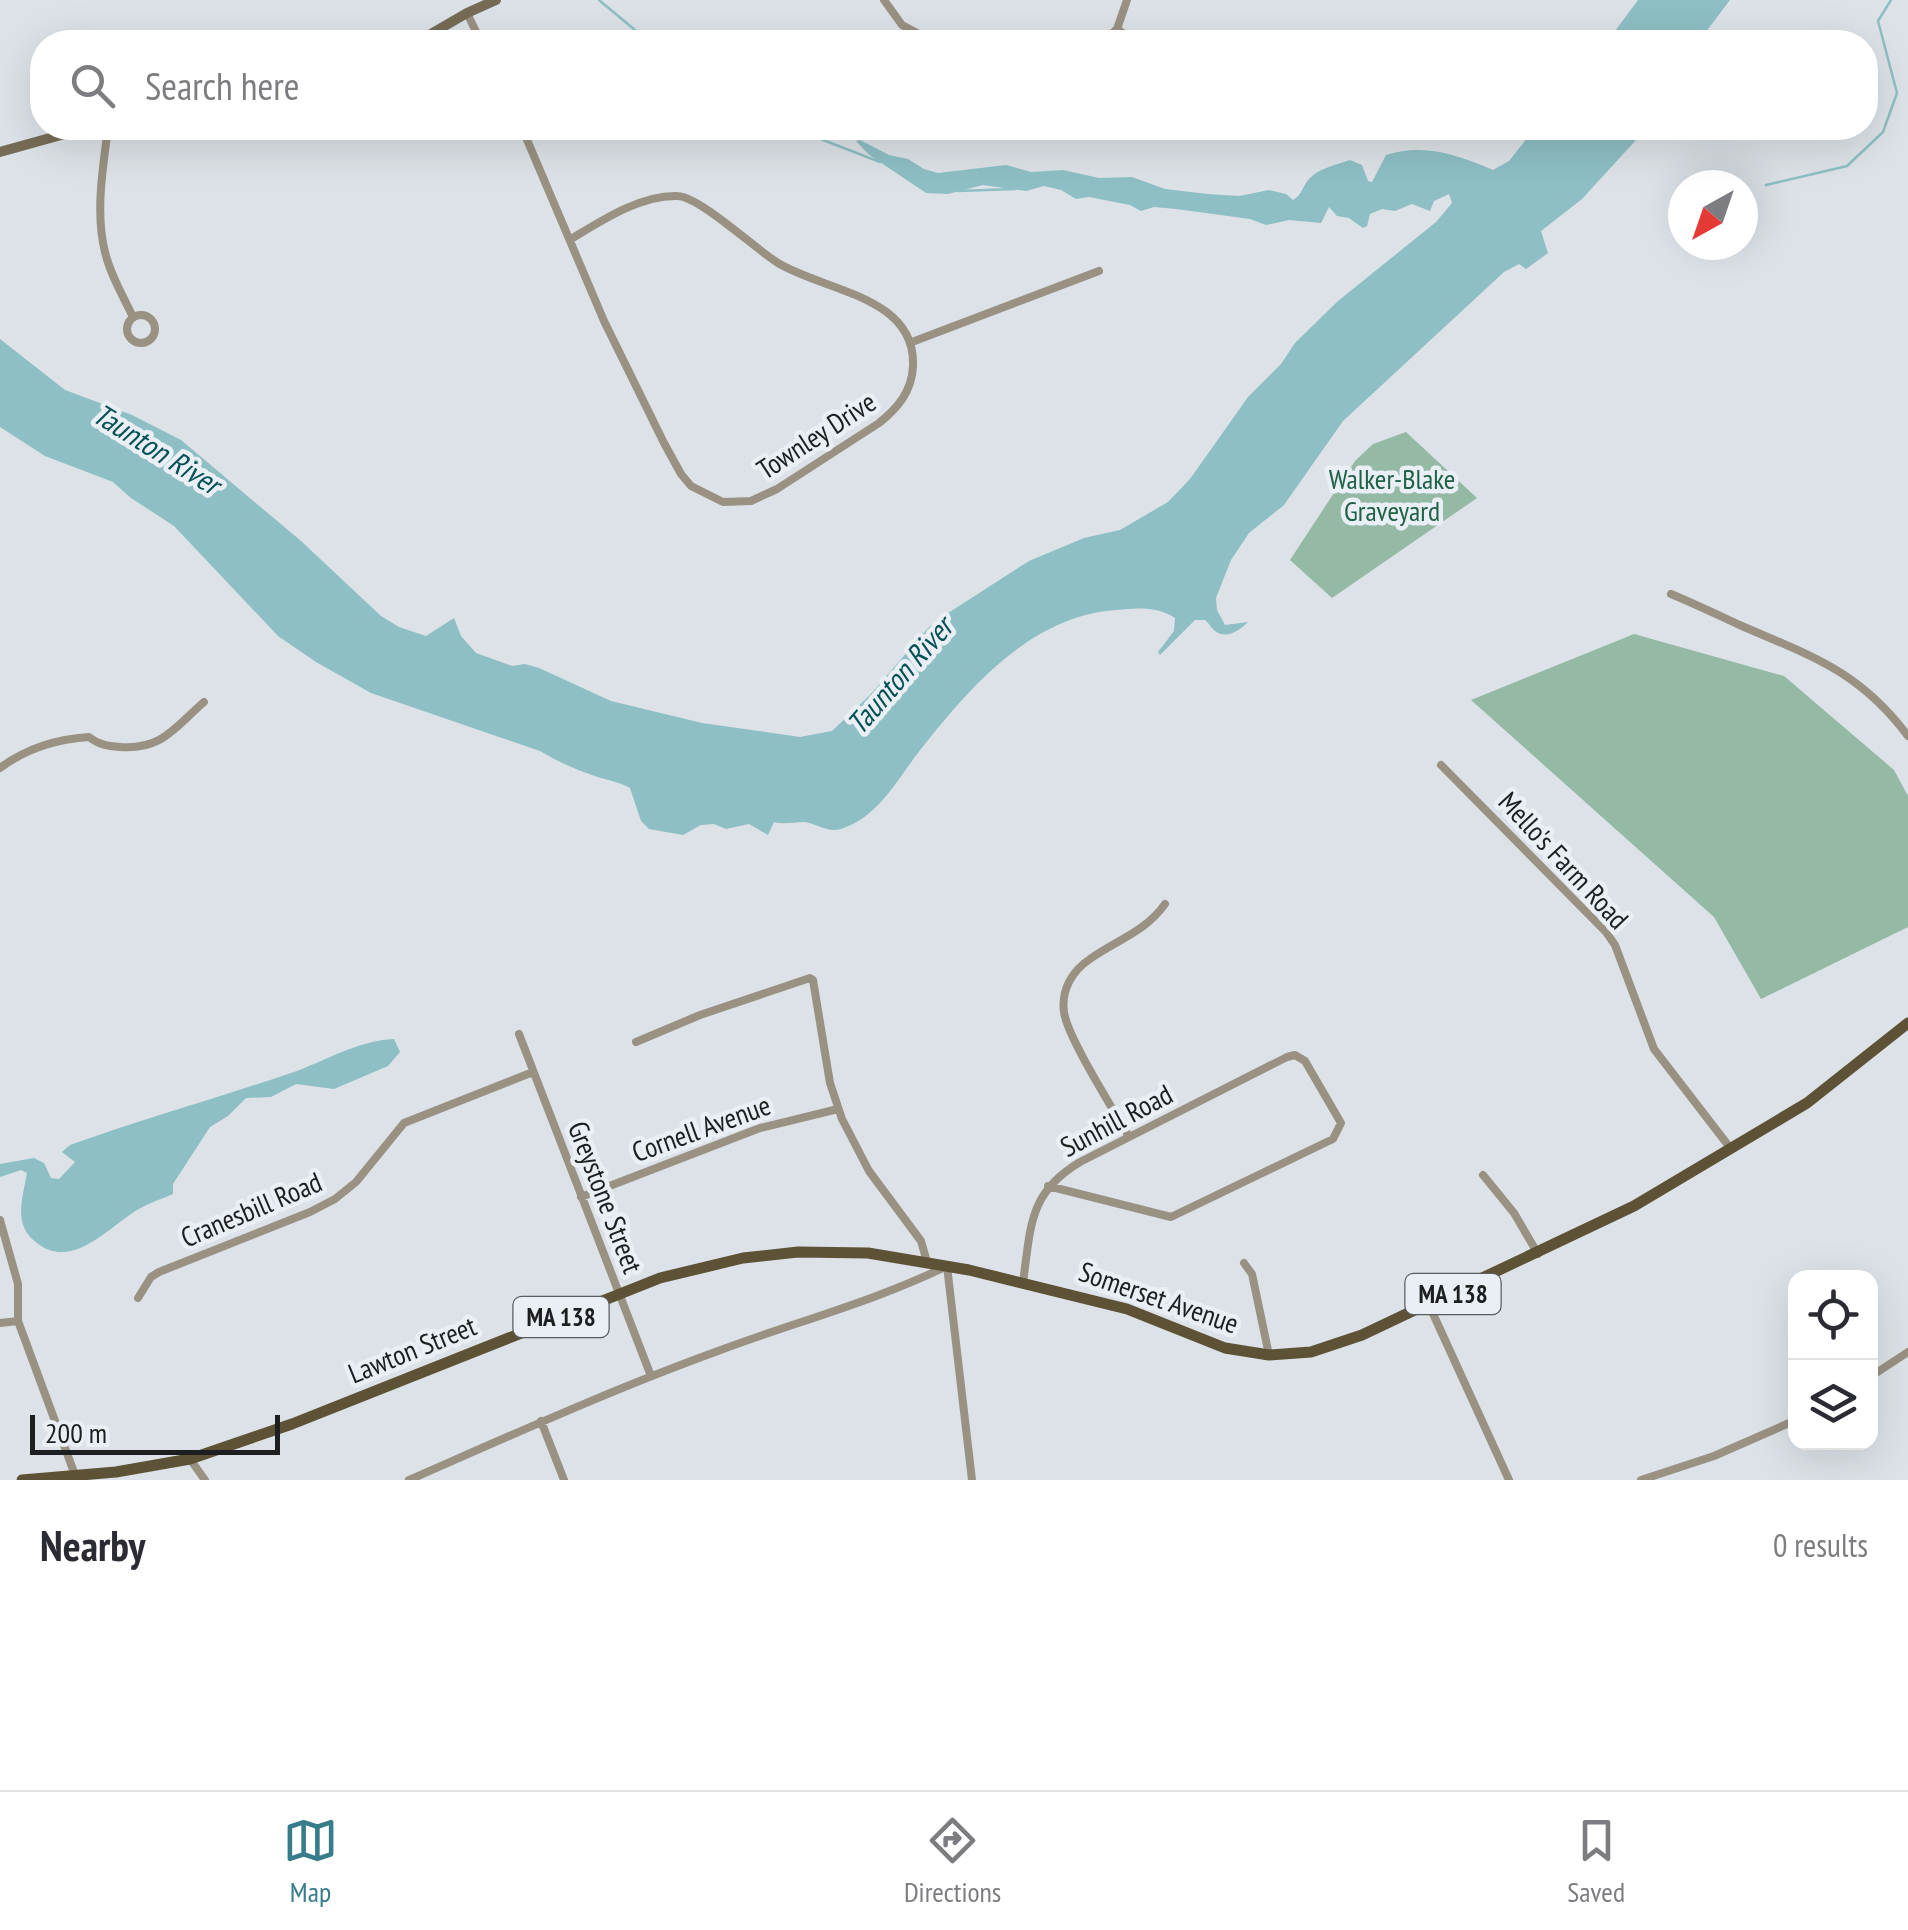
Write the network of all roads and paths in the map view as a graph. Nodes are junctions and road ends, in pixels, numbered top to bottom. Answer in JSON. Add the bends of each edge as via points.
{"nodes":[{"id":1,"x":496,"y":0,"type":"edge"},
{"id":2,"x":884,"y":0,"type":"edge"},
{"id":3,"x":1127,"y":0,"type":"edge"},
{"id":4,"x":467,"y":13,"type":"junction"},
{"id":5,"x":1118,"y":29,"type":"edge"},
{"id":6,"x":438,"y":30,"type":"edge"},
{"id":7,"x":476,"y":30,"type":"edge"},
{"id":8,"x":911,"y":30,"type":"edge"},
{"id":9,"x":43,"y":140,"type":"edge"},
{"id":10,"x":107,"y":140,"type":"edge"},
{"id":11,"x":527,"y":140,"type":"edge"},
{"id":12,"x":0,"y":152,"type":"edge"},
{"id":13,"x":571,"y":239,"type":"junction"},
{"id":14,"x":1099,"y":271,"type":"dead end"},
{"id":15,"x":133,"y":316,"type":"dead end"},
{"id":16,"x":912,"y":342,"type":"junction"},
{"id":17,"x":1671,"y":594,"type":"dead end"},
{"id":18,"x":204,"y":702,"type":"dead end"},
{"id":19,"x":1908,"y":736,"type":"edge"},
{"id":20,"x":1440,"y":765,"type":"dead end"},
{"id":21,"x":0,"y":768,"type":"edge"},
{"id":22,"x":1164,"y":904,"type":"dead end"},
{"id":23,"x":1908,"y":1023,"type":"edge"},
{"id":24,"x":519,"y":1034,"type":"dead end"},
{"id":25,"x":636,"y":1042,"type":"dead end"},
{"id":26,"x":533,"y":1072,"type":"junction"},
{"id":27,"x":838,"y":1109,"type":"junction"},
{"id":28,"x":1129,"y":1137,"type":"junction"},
{"id":29,"x":1731,"y":1149,"type":"junction"},
{"id":30,"x":1483,"y":1174,"type":"dead end"},
{"id":31,"x":1048,"y":1186,"type":"junction"},
{"id":32,"x":581,"y":1197,"type":"junction"},
{"id":33,"x":0,"y":1220,"type":"edge"},
{"id":34,"x":1538,"y":1254,"type":"junction"},
{"id":35,"x":928,"y":1262,"type":"junction"},
{"id":36,"x":1244,"y":1263,"type":"dead end"},
{"id":37,"x":946,"y":1266,"type":"junction"},
{"id":38,"x":1023,"y":1282,"type":"junction"},
{"id":39,"x":619,"y":1294,"type":"junction"},
{"id":40,"x":138,"y":1298,"type":"dead end"},
{"id":41,"x":1429,"y":1304,"type":"junction"},
{"id":42,"x":18,"y":1321,"type":"junction"},
{"id":43,"x":0,"y":1323,"type":"edge"},
{"id":44,"x":1908,"y":1352,"type":"edge"},
{"id":45,"x":1269,"y":1355,"type":"junction"},
{"id":46,"x":1878,"y":1372,"type":"edge"},
{"id":47,"x":651,"y":1376,"type":"junction"},
{"id":48,"x":541,"y":1421,"type":"junction"},
{"id":49,"x":1788,"y":1424,"type":"edge"},
{"id":50,"x":190,"y":1459,"type":"junction"},
{"id":51,"x":75,"y":1475,"type":"junction"},
{"id":52,"x":22,"y":1480,"type":"edge"},
{"id":53,"x":205,"y":1480,"type":"edge"},
{"id":54,"x":409,"y":1480,"type":"edge"},
{"id":55,"x":564,"y":1480,"type":"edge"},
{"id":56,"x":972,"y":1480,"type":"edge"},
{"id":57,"x":1510,"y":1480,"type":"edge"},
{"id":58,"x":1640,"y":1480,"type":"edge"}],
"edges":[{"from":1,"to":4,"type":"main road"},
{"from":2,"to":8,"type":"street"},
{"from":3,"to":5,"type":"street"},
{"from":4,"to":6,"type":"main road"},
{"from":4,"to":7,"type":"street"},
{"from":9,"to":12,"type":"main road"},
{"from":10,"to":15,"type":"street","via":[[103,241]]},
{"from":11,"to":13,"type":"street","name":"Townley Drive"},
{"from":13,"to":16,"type":"street","via":[[640,204],[684,196],[785,267],[883,308]]},
{"from":13,"to":16,"type":"street","name":"Townley Drive","via":[[681,474],[714,499],[739,504],[763,497],[889,415],[911,382]]},
{"from":14,"to":16,"type":"street"},
{"from":17,"to":19,"type":"street","via":[[1840,670]]},
{"from":18,"to":21,"type":"street","via":[[144,748],[73,738],[34,748]]},
{"from":20,"to":29,"type":"street","name":"Mello's Farm Road","via":[[1606,932],[1654,1049]]},
{"from":22,"to":28,"type":"street","via":[[1144,928],[1080,966],[1064,998],[1068,1025]]},
{"from":23,"to":29,"type":"main road","name":"Somerset Avenue","number":"MA 138","via":[[1807,1103]]},
{"from":24,"to":26,"type":"street","name":"Greystone Street"},
{"from":25,"to":27,"type":"street","via":[[810,978]]},
{"from":26,"to":32,"type":"street","name":"Greystone Street"},
{"from":26,"to":40,"type":"street","name":"Cranesbill Road","via":[[404,1123],[335,1199],[152,1276]]},
{"from":27,"to":32,"type":"street","name":"Cornell Avenue","via":[[778,1122]]},
{"from":27,"to":35,"type":"street","via":[[869,1171],[922,1240]]},
{"from":28,"to":31,"type":"street","name":"Sunhill Road"},
{"from":28,"to":31,"type":"street","name":"Sunhill Road","via":[[1298,1056],[1340,1120],[1333,1139],[1171,1217]]},
{"from":29,"to":34,"type":"main road","name":"Somerset Avenue","number":"MA 138"},
{"from":30,"to":34,"type":"street"},
{"from":31,"to":38,"type":"street","name":"Sunhill Road","via":[[1034,1212]]},
{"from":32,"to":39,"type":"street","name":"Greystone Street"},
{"from":33,"to":42,"type":"street","via":[[18,1284]]},
{"from":34,"to":41,"type":"main road","name":"Somerset Avenue","number":"MA 138"},
{"from":35,"to":37,"type":"main road","name":"Lawton Street","number":"MA 138"},
{"from":35,"to":39,"type":"main road","name":"Lawton Street","number":"MA 138","via":[[868,1252],[798,1252],[705,1265]]},
{"from":36,"to":45,"type":"street"},
{"from":37,"to":38,"type":"main road","name":"Somerset Avenue","number":"MA 138"},
{"from":37,"to":47,"type":"street"},
{"from":37,"to":56,"type":"street"},
{"from":38,"to":45,"type":"main road","name":"Somerset Avenue","number":"MA 138","via":[[1127,1309],[1225,1348]]},
{"from":39,"to":47,"type":"street","name":"Greystone Street"},
{"from":39,"to":50,"type":"main road","name":"Lawton Street","number":"MA 138"},
{"from":41,"to":45,"type":"main road","name":"Somerset Avenue","number":"MA 138","via":[[1328,1348]]},
{"from":41,"to":57,"type":"street"},
{"from":42,"to":43,"type":"street"},
{"from":42,"to":51,"type":"street"},
{"from":44,"to":46,"type":"street"},
{"from":47,"to":48,"type":"street"},
{"from":48,"to":54,"type":"street"},
{"from":48,"to":55,"type":"street"},
{"from":49,"to":58,"type":"street"},
{"from":50,"to":51,"type":"main road","number":"MA 138"},
{"from":50,"to":53,"type":"street"},
{"from":51,"to":52,"type":"main road","number":"MA 138"}]}
